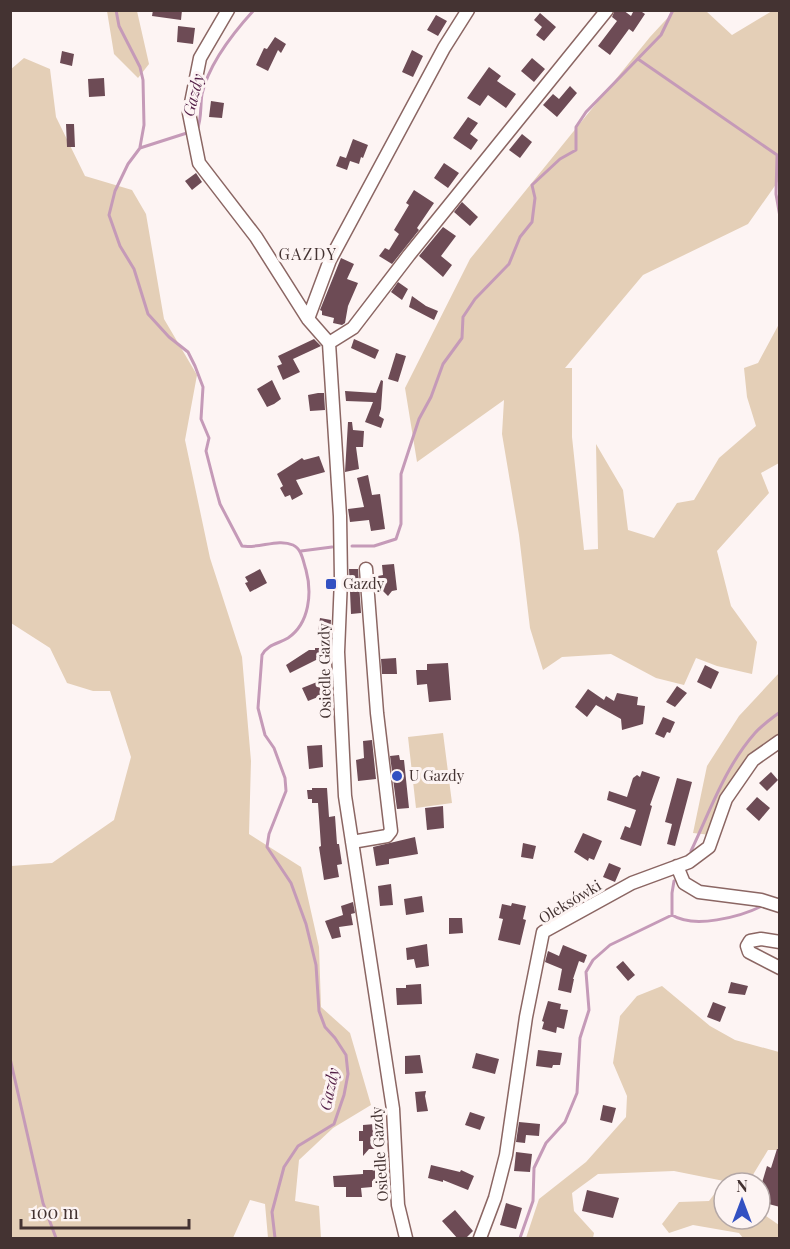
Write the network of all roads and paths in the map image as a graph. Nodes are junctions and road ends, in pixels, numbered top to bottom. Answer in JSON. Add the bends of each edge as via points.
{"nodes":[{"id":1,"x":228,"y":10,"type":"edge"},
{"id":2,"x":468,"y":10,"type":"edge"},
{"id":3,"x":607,"y":10,"type":"edge"},
{"id":4,"x":308,"y":319,"type":"junction"},
{"id":5,"x":329,"y":343,"type":"junction"},
{"id":6,"x":366,"y":569,"type":"dead end"},
{"id":7,"x":780,"y":741,"type":"edge"},
{"id":8,"x":352,"y":842,"type":"junction"},
{"id":9,"x":677,"y":866,"type":"junction"},
{"id":10,"x":771,"y":904,"type":"edge"},
{"id":11,"x":780,"y":942,"type":"edge"},
{"id":12,"x":780,"y":968,"type":"edge"},
{"id":13,"x":406,"y":1239,"type":"edge"},
{"id":14,"x":480,"y":1239,"type":"edge"}],
"edges":[{"from":1,"to":4,"type":"street","via":[[200,58],[189,113],[199,163],[256,237]]},
{"from":2,"to":4,"type":"street","via":[[330,261]]},
{"from":3,"to":5,"type":"street","via":[[353,328]]},
{"from":4,"to":5,"type":"street"},
{"from":5,"to":8,"type":"street","name":"Osiedle Gazdy","via":[[340,516],[338,652],[345,796]]},
{"from":6,"to":8,"type":"street","via":[[390,831],[387,837]]},
{"from":7,"to":9,"type":"street","name":"Oleksówki","via":[[753,760],[726,799],[710,847]]},
{"from":8,"to":13,"type":"street","name":"Osiedle Gazdy","via":[[393,1109],[398,1205]]},
{"from":9,"to":10,"type":"street","via":[[684,883],[699,892]]},
{"from":9,"to":14,"type":"street","name":"Oleksówki","via":[[633,883],[543,932],[506,1155]]},
{"from":11,"to":12,"type":"street","via":[[761,939],[750,941],[747,946],[749,952]]}]}
